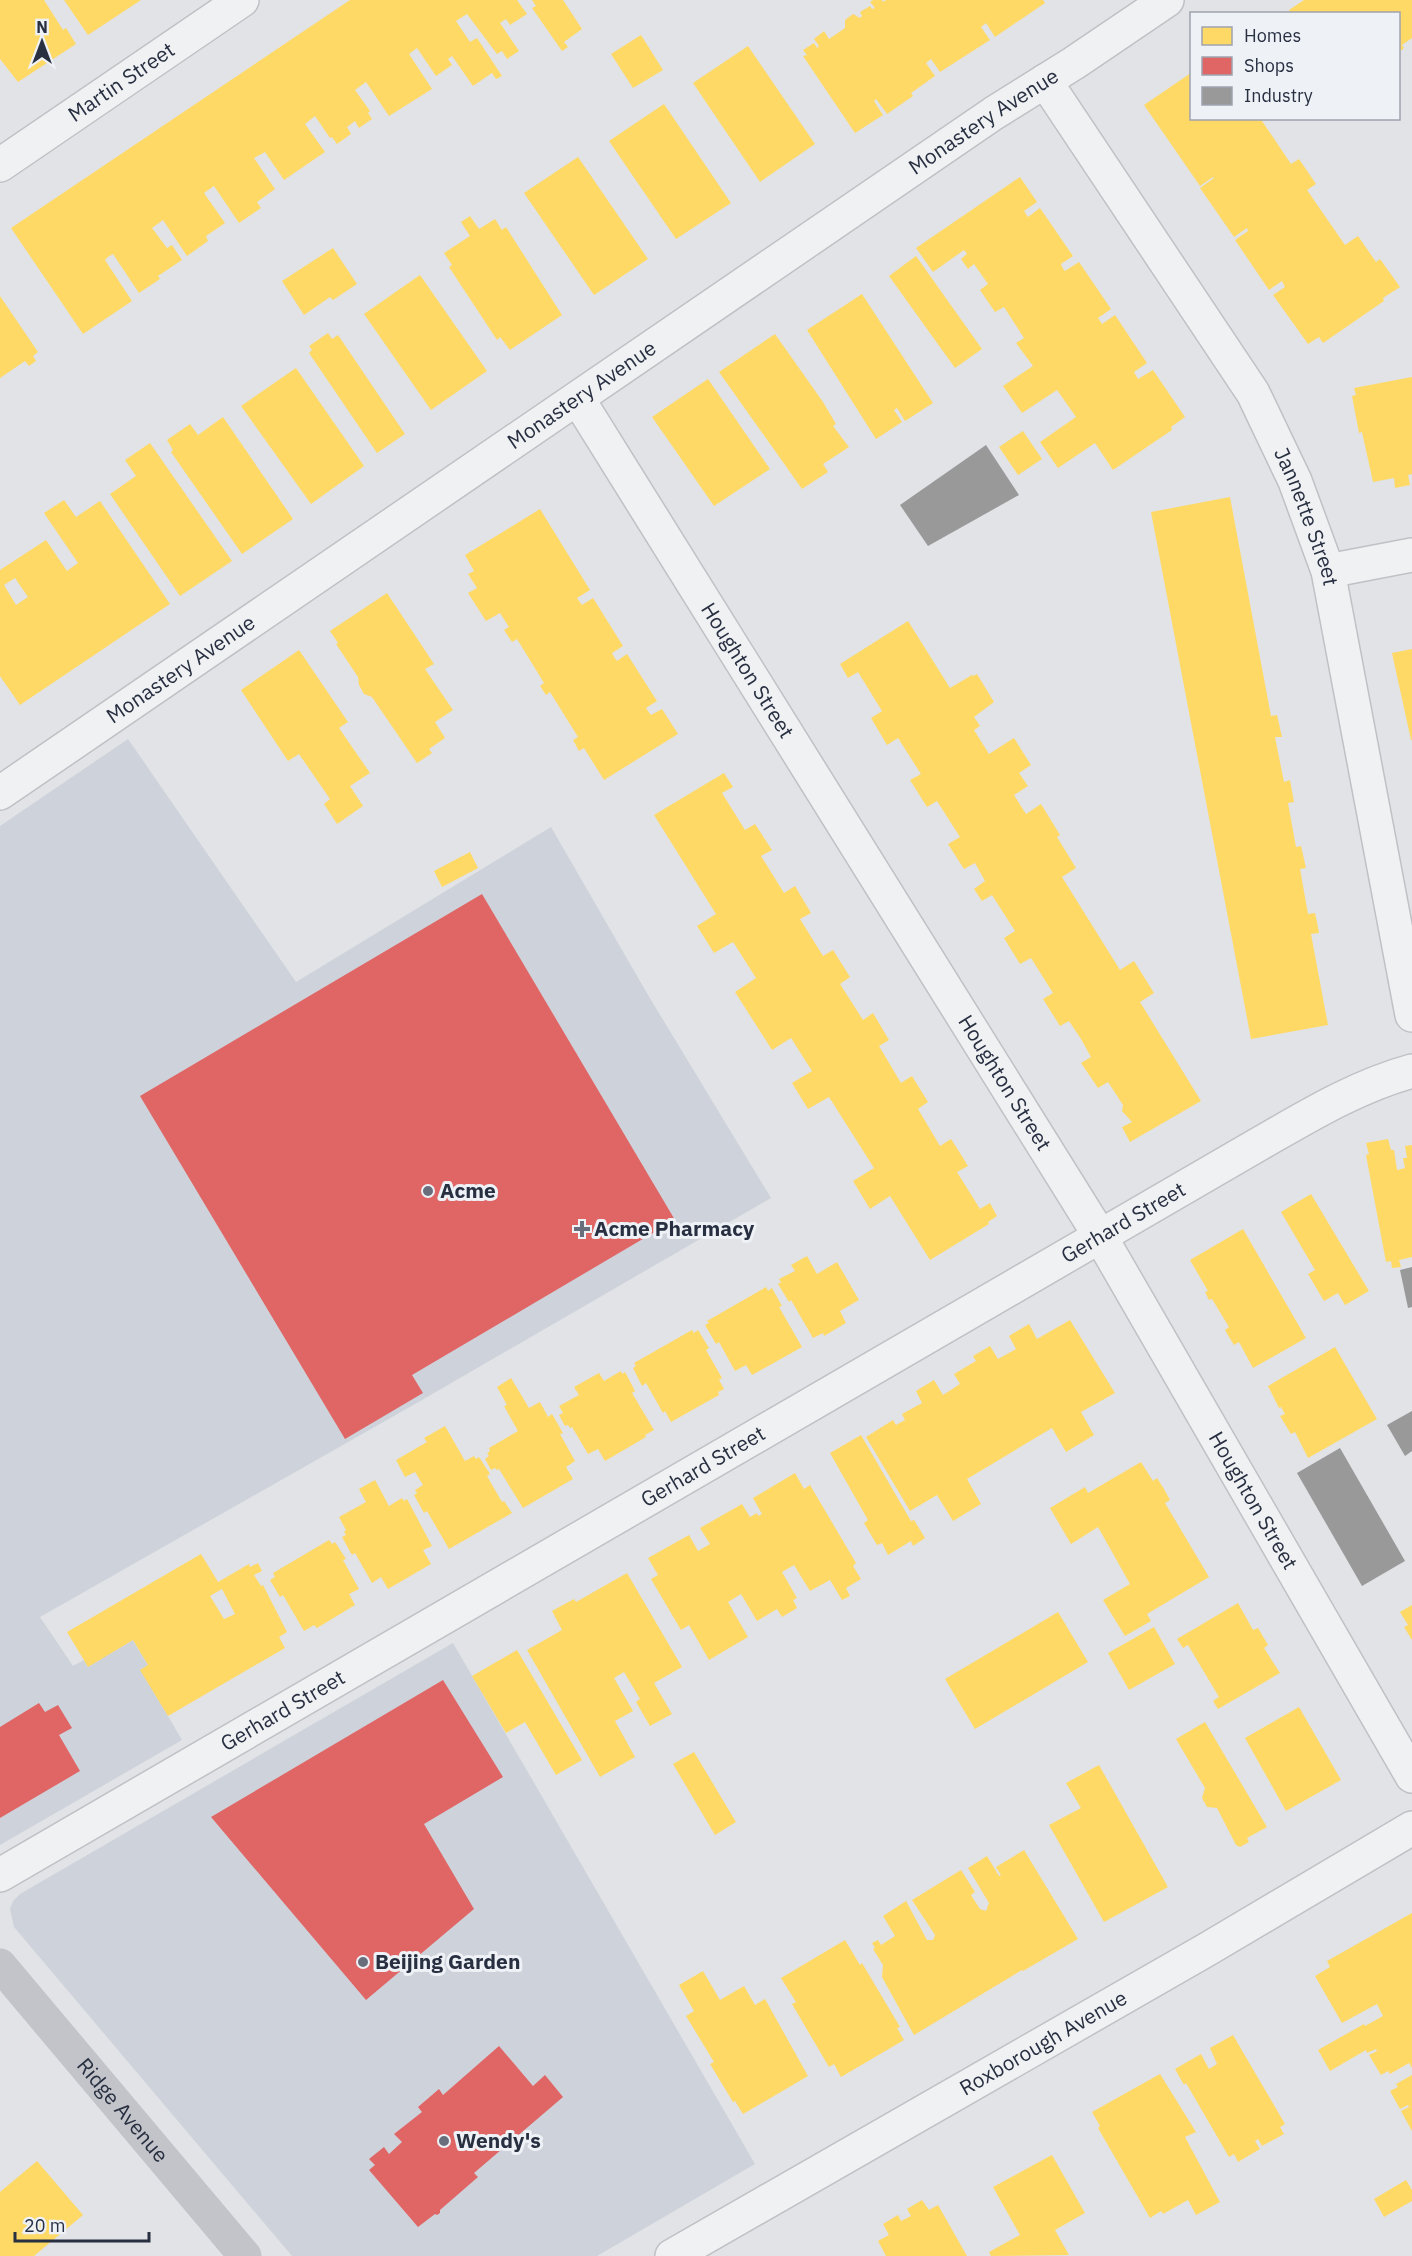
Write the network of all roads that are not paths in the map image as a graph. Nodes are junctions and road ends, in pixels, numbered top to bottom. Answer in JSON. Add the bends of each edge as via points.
{"nodes":[{"id":1,"x":242,"y":0,"type":"edge"},
{"id":2,"x":1167,"y":0,"type":"edge"},
{"id":3,"x":1045,"y":81,"type":"junction"},
{"id":4,"x":0,"y":165,"type":"edge"},
{"id":5,"x":578,"y":399,"type":"junction"},
{"id":6,"x":1412,"y":555,"type":"edge"},
{"id":7,"x":1328,"y":571,"type":"junction"},
{"id":8,"x":0,"y":793,"type":"edge"},
{"id":9,"x":1412,"y":1015,"type":"edge"},
{"id":10,"x":1412,"y":1071,"type":"edge"},
{"id":11,"x":1100,"y":1236,"type":"junction"},
{"id":12,"x":1412,"y":1776,"type":"edge"},
{"id":13,"x":1412,"y":1828,"type":"edge"},
{"id":14,"x":0,"y":1875,"type":"edge"},
{"id":15,"x":0,"y":1965,"type":"edge"},
{"id":16,"x":245,"y":2256,"type":"edge"},
{"id":17,"x":672,"y":2256,"type":"edge"}],
"edges":[{"from":1,"to":4,"type":"street","name":"Martin Street"},
{"from":2,"to":3,"type":"street","name":"Monastery Avenue"},
{"from":3,"to":5,"type":"street","name":"Monastery Avenue"},
{"from":3,"to":7,"type":"street","name":"Jannette Street","via":[[1254,393],[1295,481]]},
{"from":5,"to":8,"type":"street","name":"Monastery Avenue"},
{"from":5,"to":11,"type":"street","name":"Houghton Street"},
{"from":6,"to":7,"type":"street"},
{"from":7,"to":9,"type":"street","name":"Jannette Street"},
{"from":10,"to":11,"type":"street","name":"Gerhard Street","via":[[1353,1092]]},
{"from":11,"to":12,"type":"street","name":"Houghton Street"},
{"from":11,"to":14,"type":"street","name":"Gerhard Street"},
{"from":13,"to":17,"type":"street","name":"Roxborough Avenue"},
{"from":15,"to":16,"type":"main road","name":"Ridge Avenue"}]}
